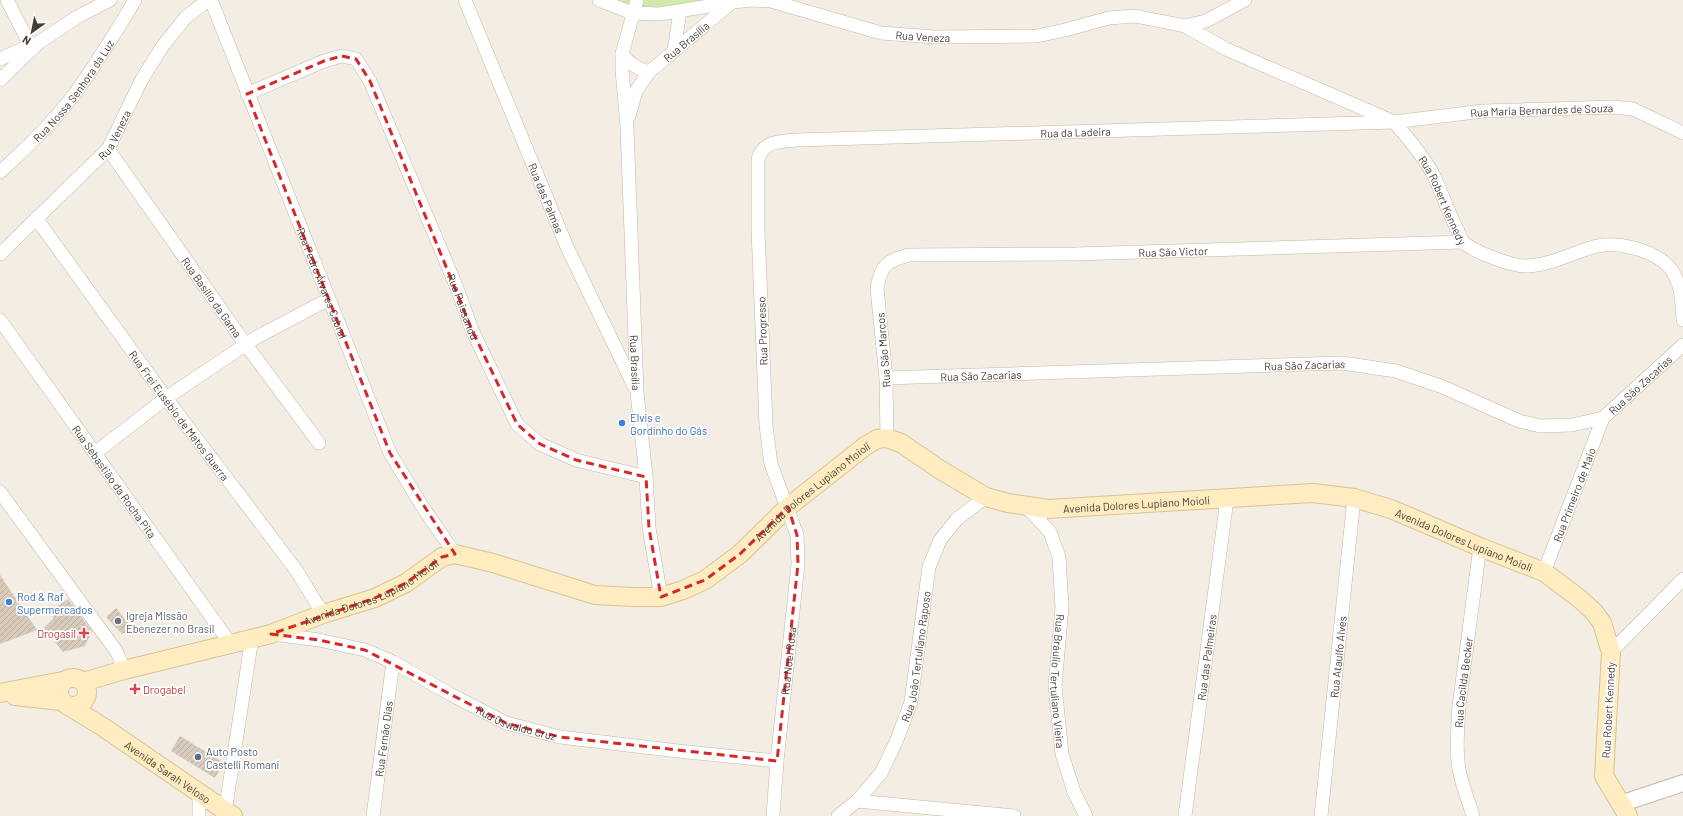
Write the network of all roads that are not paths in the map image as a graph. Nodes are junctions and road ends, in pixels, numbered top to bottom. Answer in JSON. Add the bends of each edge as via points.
{"nodes":[{"id":1,"x":7,"y":0,"type":"edge"},
{"id":2,"x":110,"y":0,"type":"edge"},
{"id":3,"x":135,"y":0,"type":"edge"},
{"id":4,"x":209,"y":0,"type":"edge"},
{"id":5,"x":465,"y":0,"type":"edge"},
{"id":6,"x":599,"y":0,"type":"edge"},
{"id":7,"x":636,"y":0,"type":"edge"},
{"id":8,"x":1245,"y":0,"type":"edge"},
{"id":9,"x":733,"y":1,"type":"edge"},
{"id":10,"x":680,"y":11,"type":"junction"},
{"id":11,"x":632,"y":13,"type":"junction"},
{"id":12,"x":1185,"y":26,"type":"junction"},
{"id":13,"x":34,"y":44,"type":"junction"},
{"id":14,"x":674,"y":51,"type":"junction"},
{"id":15,"x":622,"y":54,"type":"junction"},
{"id":16,"x":0,"y":59,"type":"edge"},
{"id":17,"x":649,"y":72,"type":"junction"},
{"id":18,"x":0,"y":80,"type":"edge"},
{"id":19,"x":247,"y":94,"type":"junction"},
{"id":20,"x":1394,"y":122,"type":"junction"},
{"id":21,"x":627,"y":127,"type":"junction"},
{"id":22,"x":1683,"y":134,"type":"edge"},
{"id":23,"x":108,"y":149,"type":"junction"},
{"id":24,"x":760,"y":151,"type":"joint"},
{"id":25,"x":0,"y":171,"type":"edge"},
{"id":26,"x":36,"y":218,"type":"junction"},
{"id":27,"x":1463,"y":242,"type":"junction"},
{"id":28,"x":0,"y":254,"type":"edge"},
{"id":29,"x":885,"y":264,"type":"joint"},
{"id":30,"x":329,"y":300,"type":"junction"},
{"id":31,"x":0,"y":320,"type":"edge"},
{"id":32,"x":1683,"y":320,"type":"edge"},
{"id":33,"x":246,"y":344,"type":"junction"},
{"id":34,"x":1683,"y":346,"type":"edge"},
{"id":35,"x":886,"y":378,"type":"junction"},
{"id":36,"x":637,"y":392,"type":"junction"},
{"id":37,"x":166,"y":398,"type":"junction"},
{"id":38,"x":1603,"y":418,"type":"junction"},
{"id":39,"x":887,"y":438,"type":"junction"},
{"id":40,"x":319,"y":443,"type":"dead end"},
{"id":41,"x":95,"y":453,"type":"junction"},
{"id":42,"x":646,"y":477,"type":"junction"},
{"id":43,"x":0,"y":492,"type":"edge"},
{"id":44,"x":986,"y":497,"type":"junction"},
{"id":45,"x":1354,"y":498,"type":"junction"},
{"id":46,"x":1226,"y":499,"type":"junction"},
{"id":47,"x":1025,"y":505,"type":"junction"},
{"id":48,"x":788,"y":507,"type":"junction"},
{"id":49,"x":1480,"y":547,"type":"junction"},
{"id":50,"x":455,"y":554,"type":"junction"},
{"id":51,"x":1544,"y":572,"type":"junction"},
{"id":52,"x":1683,"y":579,"type":"edge"},
{"id":53,"x":661,"y":597,"type":"junction"},
{"id":54,"x":323,"y":614,"type":"junction"},
{"id":55,"x":271,"y":634,"type":"junction"},
{"id":56,"x":252,"y":638,"type":"junction"},
{"id":57,"x":230,"y":643,"type":"junction"},
{"id":58,"x":1611,"y":652,"type":"junction"},
{"id":59,"x":393,"y":662,"type":"junction"},
{"id":60,"x":124,"y":670,"type":"junction"},
{"id":61,"x":64,"y":681,"type":"junction"},
{"id":62,"x":85,"y":688,"type":"junction"},
{"id":63,"x":0,"y":694,"type":"edge"},
{"id":64,"x":64,"y":703,"type":"junction"},
{"id":65,"x":103,"y":727,"type":"junction"},
{"id":66,"x":777,"y":761,"type":"junction"},
{"id":67,"x":1683,"y":783,"type":"edge"},
{"id":68,"x":200,"y":795,"type":"junction"},
{"id":69,"x":857,"y":801,"type":"junction"},
{"id":70,"x":1624,"y":810,"type":"edge"},
{"id":71,"x":229,"y":814,"type":"edge"},
{"id":72,"x":199,"y":816,"type":"edge"},
{"id":73,"x":373,"y":816,"type":"edge"},
{"id":74,"x":774,"y":816,"type":"edge"},
{"id":75,"x":838,"y":816,"type":"edge"},
{"id":76,"x":1014,"y":816,"type":"edge"},
{"id":77,"x":1086,"y":816,"type":"edge"},
{"id":78,"x":1185,"y":816,"type":"edge"},
{"id":79,"x":1321,"y":816,"type":"edge"},
{"id":80,"x":1473,"y":816,"type":"edge"}],
"edges":[{"from":1,"to":13,"type":"street"},
{"from":2,"to":13,"type":"street"},
{"from":3,"to":25,"type":"street","name":"Rua Nossa Senhora da Luz","via":[[73,96],[28,147]]},
{"from":4,"to":19,"type":"street","name":"Rua Pedro Álvares Cabral"},
{"from":4,"to":23,"type":"street","name":"Rua Veneza","via":[[186,17],[162,47]]},
{"from":5,"to":36,"type":"street","name":"Rua das Palmas","via":[[567,247]]},
{"from":6,"to":11,"type":"street","name":"Rua Veneza"},
{"from":7,"to":11,"type":"street","name":"Rua Brasília"},
{"from":8,"to":12,"type":"street","name":"Rua Veneza","via":[[1206,21]]},
{"from":9,"to":10,"type":"street","name":"Rua Veneza"},
{"from":9,"to":12,"type":"street","name":"Rua Veneza","via":[[771,1],[881,33],[934,37],[1037,36],[1109,18],[1135,16]]},
{"from":9,"to":14,"type":"street","name":"Rua Brasília"},
{"from":10,"to":11,"type":"street","name":"Rua Veneza","via":[[660,14]]},
{"from":10,"to":14,"type":"street"},
{"from":11,"to":15,"type":"street","name":"Rua Brasília"},
{"from":12,"to":20,"type":"street","name":"Rua Robert Kennedy","via":[[1226,49]]},
{"from":13,"to":16,"type":"street"},
{"from":13,"to":18,"type":"street"},
{"from":14,"to":17,"type":"street","name":"Rua Brasília"},
{"from":15,"to":17,"type":"street","via":[[638,69]]},
{"from":15,"to":21,"type":"street","name":"Rua Brasília"},
{"from":17,"to":21,"type":"street","name":"Rua Brasília","via":[[636,91]]},
{"from":19,"to":30,"type":"street","name":"Rua Pedro Álvares Cabral"},
{"from":19,"to":42,"type":"street","name":"Rua Paissandú","via":[[324,61],[342,56],[356,59],[370,80],[472,330],[517,424],[540,444],[576,460]]},
{"from":20,"to":22,"type":"street","name":"Rua Maria Bernardes de Souza","via":[[1483,111],[1614,106],[1633,109]]},
{"from":20,"to":24,"type":"street","name":"Rua da Ladeira","via":[[797,140],[770,144]]},
{"from":20,"to":27,"type":"street","name":"Rua Robert Kennedy","via":[[1414,144],[1435,178],[1447,212]]},
{"from":21,"to":36,"type":"street","name":"Rua Brasília"},
{"from":23,"to":26,"type":"street","name":"Rua Veneza"},
{"from":23,"to":33,"type":"street","name":"Rua Basílio da Gama"},
{"from":24,"to":48,"type":"street","name":"Rua Progresso","via":[[758,229],[766,425],[771,464]]},
{"from":26,"to":28,"type":"street","name":"Rua Veneza"},
{"from":26,"to":37,"type":"street","name":"Rua Frei Eusébio de Matos Guerra"},
{"from":27,"to":29,"type":"street","name":"Rua São Victor","via":[[1075,254],[909,255]]},
{"from":27,"to":32,"type":"street","name":"Rua Robert Kennedy","via":[[1514,266],[1528,266],[1599,246],[1636,248],[1652,255],[1675,274],[1681,293]]},
{"from":29,"to":35,"type":"street","name":"Rua São Marcos","via":[[877,288]]},
{"from":30,"to":33,"type":"street"},
{"from":30,"to":50,"type":"street","name":"Rua Pedro Álvares Cabral","via":[[390,453]]},
{"from":31,"to":41,"type":"street","name":"Rua Sebastião da Rocha Pita"},
{"from":33,"to":37,"type":"street"},
{"from":33,"to":40,"type":"street","name":"Rua Basílio da Gama"},
{"from":34,"to":38,"type":"street","name":"Rua São Zacarias"},
{"from":35,"to":38,"type":"street","name":"Rua São Zacarias","via":[[1342,363],[1396,371],[1443,387],[1519,421],[1540,426],[1572,425]]},
{"from":35,"to":39,"type":"street","name":"Rua São Marcos"},
{"from":36,"to":42,"type":"street","name":"Rua Brasília"},
{"from":37,"to":41,"type":"street"},
{"from":37,"to":54,"type":"street","name":"Rua Frei Eusébio de Matos Guerra","via":[[296,570]]},
{"from":38,"to":51,"type":"street","name":"Rua Primeiro de Maio"},
{"from":39,"to":44,"type":"main road","name":"Avenida Dolores Lupiano Moioli","via":[[901,443]]},
{"from":39,"to":48,"type":"main road","name":"Avenida Dolores Lupiano Moioli","via":[[877,439],[864,447]]},
{"from":41,"to":57,"type":"street","name":"Rua Sebastião da Rocha Pita"},
{"from":42,"to":53,"type":"street","name":"Rua Brasília","via":[[649,528]]},
{"from":43,"to":60,"type":"street","via":[[117,652]]},
{"from":44,"to":47,"type":"main road","name":"Avenida Dolores Lupiano Moioli"},
{"from":44,"to":69,"type":"street","name":"Rua João Tertuliano Raposo","via":[[958,519],[940,540],[929,567],[911,702],[881,772]]},
{"from":45,"to":46,"type":"main road","name":"Avenida Dolores Lupiano Moioli","via":[[1312,493]]},
{"from":45,"to":49,"type":"main road","name":"Avenida Dolores Lupiano Moioli","via":[[1392,509]]},
{"from":45,"to":79,"type":"street","name":"Rua Ataulfo Alves"},
{"from":46,"to":47,"type":"main road","name":"Avenida Dolores Lupiano Moioli","via":[[1048,509]]},
{"from":46,"to":78,"type":"street","name":"Rua das Palmeiras"},
{"from":47,"to":77,"type":"street","name":"Rua Bráulio Tertuliano Vieira","via":[[1050,532],[1059,557],[1062,607],[1055,686],[1062,754],[1074,792]]},
{"from":48,"to":53,"type":"main road","name":"Avenida Dolores Lupiano Moioli","via":[[740,554],[705,580]]},
{"from":48,"to":66,"type":"street","name":"Rua Noel Rosa","via":[[797,535],[798,564]]},
{"from":49,"to":51,"type":"main road","name":"Avenida Dolores Lupiano Moioli"},
{"from":49,"to":80,"type":"street","name":"Rua Cacilda Becker","via":[[1458,720],[1460,774]]},
{"from":50,"to":53,"type":"main road","name":"Avenida Dolores Lupiano Moioli","via":[[493,563],[595,595]]},
{"from":50,"to":54,"type":"main road","name":"Avenida Dolores Lupiano Moioli","via":[[442,557],[406,583],[375,598]]},
{"from":51,"to":58,"type":"main road","name":"Avenida Dolores Lupiano Moioli","via":[[1594,612],[1602,623]]},
{"from":52,"to":58,"type":"street","name":"Rua Robert Kennedy"},
{"from":54,"to":55,"type":"main road","name":"Avenida Dolores Lupiano Moioli"},
{"from":55,"to":56,"type":"main road","name":"Avenida Dolores Lupiano Moioli"},
{"from":55,"to":59,"type":"street","name":"Rua Oswaldo Cruz","via":[[319,640],[365,650]]},
{"from":56,"to":57,"type":"main road","name":"Avenida Dolores Lupiano Moioli"},
{"from":56,"to":71,"type":"street"},
{"from":57,"to":60,"type":"main road","name":"Avenida Dolores Lupiano Moioli"},
{"from":58,"to":70,"type":"main road","name":"Rua Robert Kennedy","via":[[1604,776]]},
{"from":59,"to":66,"type":"street","name":"Rua Oswaldo Cruz","via":[[506,723],[560,737]]},
{"from":59,"to":73,"type":"street","name":"Rua Fernão Dias"},
{"from":60,"to":62,"type":"main road","name":"Avenida Dolores Lupiano Moioli"},
{"from":61,"to":62,"type":"main road","via":[[71,678]]},
{"from":61,"to":63,"type":"main road","name":"Avenida Sarah Veloso"},
{"from":61,"to":64,"type":"main road","via":[[60,684],[58,692]]},
{"from":62,"to":64,"type":"main road","via":[[80,705]]},
{"from":62,"to":65,"type":"main road","name":"Avenida Sarah Veloso"},
{"from":63,"to":64,"type":"main road","name":"Avenida Sarah Veloso"},
{"from":64,"to":65,"type":"main road","name":"Avenida Sarah Veloso"},
{"from":65,"to":68,"type":"main road","name":"Avenida Sarah Veloso"},
{"from":66,"to":74,"type":"street","name":"Rua Noel Rosa"},
{"from":67,"to":70,"type":"street"},
{"from":68,"to":71,"type":"main road","name":"Avenida Sarah Veloso"},
{"from":68,"to":72,"type":"street"},
{"from":69,"to":75,"type":"street","name":"Rua João Tertuliano Raposo"},
{"from":69,"to":76,"type":"street"}]}
